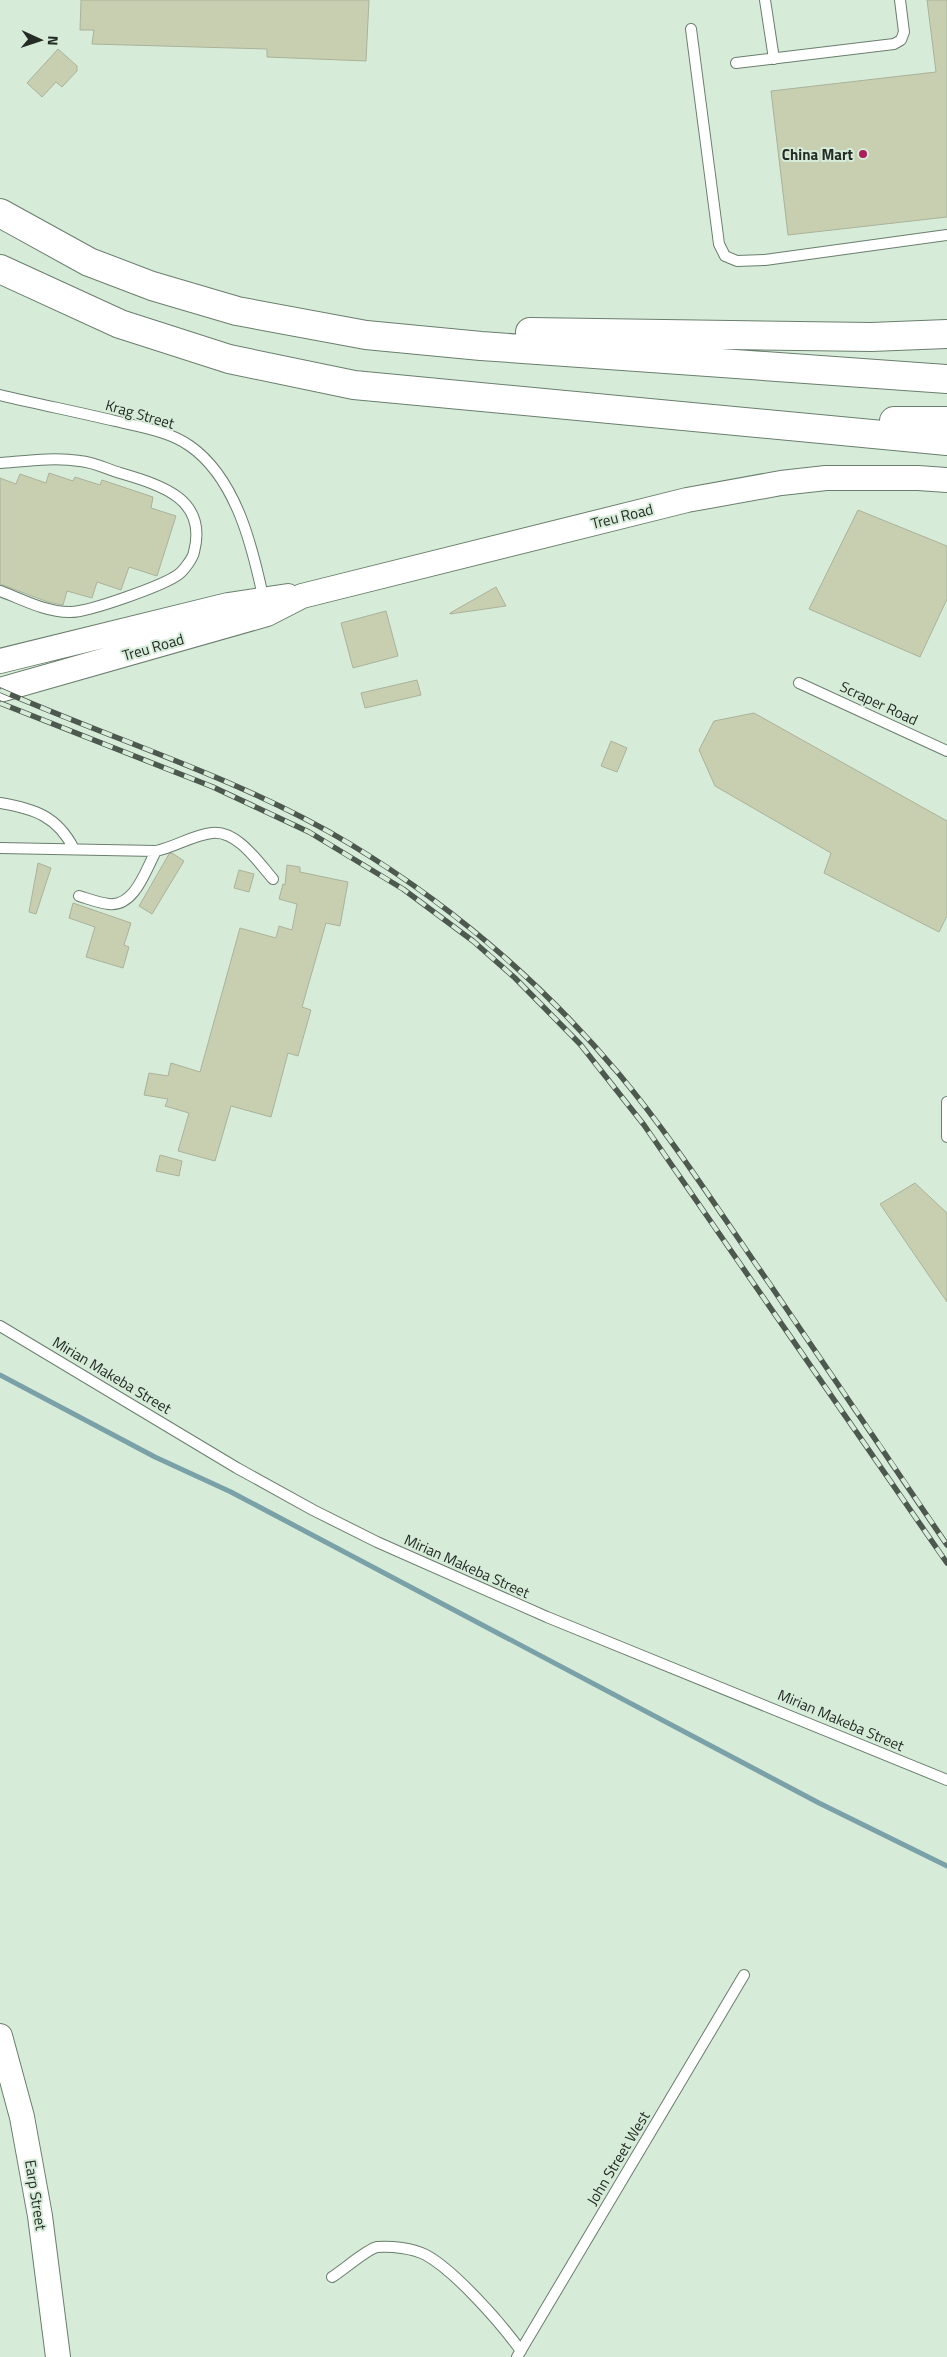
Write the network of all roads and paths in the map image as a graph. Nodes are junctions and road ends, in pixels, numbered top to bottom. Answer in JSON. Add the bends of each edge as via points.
{"nodes":[{"id":1,"x":765,"y":0,"type":"edge"},
{"id":2,"x":900,"y":0,"type":"edge"},
{"id":3,"x":691,"y":28,"type":"dead end"},
{"id":4,"x":774,"y":59,"type":"junction"},
{"id":5,"x":736,"y":63,"type":"dead end"},
{"id":6,"x":0,"y":213,"type":"edge"},
{"id":7,"x":947,"y":235,"type":"edge"},
{"id":8,"x":0,"y":269,"type":"edge"},
{"id":9,"x":947,"y":334,"type":"edge"},
{"id":10,"x":366,"y":335,"type":"junction"},
{"id":11,"x":947,"y":379,"type":"edge"},
{"id":12,"x":0,"y":395,"type":"edge"},
{"id":13,"x":947,"y":421,"type":"edge"},
{"id":14,"x":826,"y":429,"type":"junction"},
{"id":15,"x":947,"y":441,"type":"edge"},
{"id":16,"x":0,"y":463,"type":"edge"},
{"id":17,"x":947,"y":480,"type":"edge"},
{"id":18,"x":0,"y":591,"type":"edge"},
{"id":19,"x":265,"y":606,"type":"junction"},
{"id":20,"x":0,"y":661,"type":"edge"},
{"id":21,"x":799,"y":683,"type":"dead end"},
{"id":22,"x":0,"y":690,"type":"edge"},
{"id":23,"x":947,"y":750,"type":"edge"},
{"id":24,"x":0,"y":803,"type":"edge"},
{"id":25,"x":0,"y":848,"type":"edge"},
{"id":26,"x":74,"y":849,"type":"junction"},
{"id":27,"x":156,"y":851,"type":"junction"},
{"id":28,"x":273,"y":879,"type":"dead end"},
{"id":29,"x":79,"y":896,"type":"dead end"},
{"id":30,"x":947,"y":1102,"type":"edge"},
{"id":31,"x":947,"y":1137,"type":"edge"},
{"id":32,"x":0,"y":1326,"type":"edge"},
{"id":33,"x":947,"y":1780,"type":"edge"},
{"id":34,"x":744,"y":1975,"type":"dead end"},
{"id":35,"x":0,"y":2036,"type":"edge"},
{"id":36,"x":332,"y":2277,"type":"dead end"},
{"id":37,"x":519,"y":2354,"type":"edge"},
{"id":38,"x":58,"y":2357,"type":"edge"}],
"edges":[{"from":1,"to":4,"type":"lane"},
{"from":2,"to":4,"type":"lane","via":[[904,32],[901,40],[894,44]]},
{"from":3,"to":7,"type":"lane","via":[[719,244],[725,256],[737,261],[765,260]]},
{"from":4,"to":5,"type":"lane"},
{"from":6,"to":10,"type":"highway","via":[[89,262],[152,286],[237,311]]},
{"from":8,"to":14,"type":"highway","via":[[120,324],[229,359],[299,375],[364,386]]},
{"from":9,"to":10,"type":"highway","via":[[871,337],[408,330]]},
{"from":10,"to":11,"type":"highway"},
{"from":12,"to":19,"type":"lane","name":"Krag Street","via":[[157,431],[190,446],[212,467],[233,498],[251,546]]},
{"from":13,"to":14,"type":"highway","via":[[865,423]]},
{"from":14,"to":15,"type":"highway"},
{"from":16,"to":18,"type":"lane","via":[[80,460],[160,485],[184,501],[194,516],[197,533],[194,554],[179,574],[120,600],[70,612],[46,609]]},
{"from":17,"to":19,"type":"street","name":"Treu Road","via":[[826,478],[687,500]]},
{"from":19,"to":20,"type":"street","name":"Treu Road","via":[[228,605]]},
{"from":19,"to":22,"type":"street","name":"Treu Road"},
{"from":21,"to":23,"type":"lane","name":"Scraper Road"},
{"from":24,"to":26,"type":"lane","via":[[27,807],[43,814],[64,833]]},
{"from":25,"to":26,"type":"lane"},
{"from":26,"to":27,"type":"lane"},
{"from":27,"to":28,"type":"lane","via":[[212,833],[224,834],[241,844]]},
{"from":27,"to":29,"type":"lane","via":[[131,896],[122,903],[110,904]]},
{"from":30,"to":31,"type":"lane"},
{"from":32,"to":33,"type":"lane","name":"Mirian Makeba Street","via":[[237,1468],[377,1542],[547,1617]]},
{"from":34,"to":37,"type":"lane","name":"John Street West"},
{"from":35,"to":38,"type":"street","name":"Earp Street","via":[[22,2117]]},
{"from":36,"to":37,"type":"lane","via":[[375,2247],[404,2248],[425,2254],[444,2268],[506,2331]]}]}
